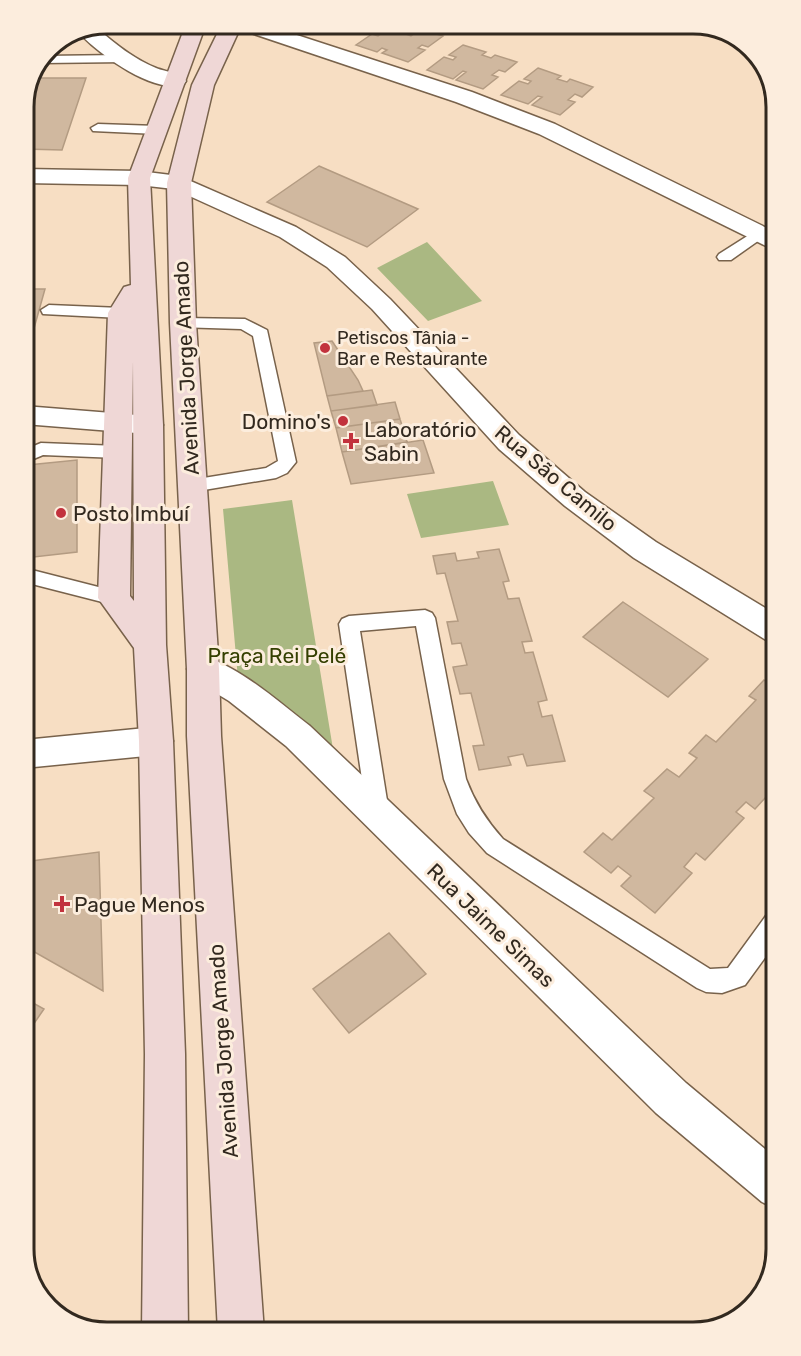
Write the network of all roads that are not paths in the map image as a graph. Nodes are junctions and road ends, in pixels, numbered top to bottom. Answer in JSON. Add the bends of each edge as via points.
{"nodes":[{"id":1,"x":192,"y":35,"type":"edge"},
{"id":2,"x":227,"y":35,"type":"edge"},
{"id":3,"x":276,"y":35,"type":"edge"},
{"id":4,"x":94,"y":36,"type":"edge"},
{"id":5,"x":121,"y":59,"type":"junction"},
{"id":6,"x":53,"y":60,"type":"edge"},
{"id":7,"x":176,"y":81,"type":"junction"},
{"id":8,"x":98,"y":128,"type":"dead end"},
{"id":9,"x":156,"y":130,"type":"junction"},
{"id":10,"x":35,"y":176,"type":"edge"},
{"id":11,"x":139,"y":178,"type":"junction"},
{"id":12,"x":179,"y":183,"type":"junction"},
{"id":13,"x":766,"y":237,"type":"edge"},
{"id":14,"x":766,"y":239,"type":"edge"},
{"id":15,"x":725,"y":257,"type":"dead end"},
{"id":16,"x":182,"y":280,"type":"junction"},
{"id":17,"x":142,"y":283,"type":"junction"},
{"id":18,"x":49,"y":310,"type":"dead end"},
{"id":19,"x":122,"y":313,"type":"junction"},
{"id":20,"x":183,"y":323,"type":"junction"},
{"id":21,"x":35,"y":416,"type":"edge"},
{"id":22,"x":120,"y":423,"type":"junction"},
{"id":23,"x":148,"y":425,"type":"junction"},
{"id":24,"x":35,"y":452,"type":"edge"},
{"id":25,"x":118,"y":452,"type":"junction"},
{"id":26,"x":192,"y":486,"type":"junction"},
{"id":27,"x":35,"y":578,"type":"edge"},
{"id":28,"x":114,"y":598,"type":"junction"},
{"id":29,"x":766,"y":624,"type":"edge"},
{"id":30,"x":150,"y":645,"type":"junction"},
{"id":31,"x":203,"y":669,"type":"junction"},
{"id":32,"x":156,"y":741,"type":"junction"},
{"id":33,"x":35,"y":753,"type":"edge"},
{"id":34,"x":379,"y":817,"type":"junction"},
{"id":35,"x":766,"y":936,"type":"edge"},
{"id":36,"x":766,"y":1178,"type":"edge"},
{"id":37,"x":165,"y":1321,"type":"edge"},
{"id":38,"x":240,"y":1321,"type":"edge"}],
"edges":[{"from":1,"to":7,"type":"main road","name":"Avenida Jorge Amado"},
{"from":2,"to":12,"type":"main road","name":"Avenida Jorge Amado","via":[[203,85]]},
{"from":3,"to":13,"type":"street","via":[[464,97],[547,129]]},
{"from":4,"to":5,"type":"street"},
{"from":5,"to":6,"type":"lane"},
{"from":5,"to":7,"type":"street","via":[[145,72]]},
{"from":7,"to":9,"type":"main road","name":"Avenida Jorge Amado"},
{"from":8,"to":9,"type":"lane"},
{"from":9,"to":11,"type":"main road","name":"Avenida Jorge Amado"},
{"from":10,"to":11,"type":"street","name":"Rua São Camilo"},
{"from":11,"to":12,"type":"street","name":"Rua São Camilo"},
{"from":11,"to":17,"type":"main road","name":"Avenida Jorge Amado"},
{"from":12,"to":16,"type":"main road","name":"Avenida Jorge Amado"},
{"from":12,"to":29,"type":"street","name":"Rua São Camilo","via":[[288,232],[336,262],[381,304],[509,442],[575,500],[645,550]]},
{"from":14,"to":15,"type":"lane"},
{"from":16,"to":17,"type":"main road"},
{"from":16,"to":20,"type":"main road","name":"Avenida Jorge Amado"},
{"from":17,"to":19,"type":"main road","via":[[128,297]]},
{"from":17,"to":23,"type":"main road","name":"Avenida Jorge Amado"},
{"from":18,"to":19,"type":"lane"},
{"from":19,"to":22,"type":"main road"},
{"from":20,"to":26,"type":"main road","name":"Avenida Jorge Amado"},
{"from":20,"to":26,"type":"lane","via":[[245,324],[261,334],[286,462],[270,474]]},
{"from":21,"to":22,"type":"street"},
{"from":22,"to":23,"type":"street"},
{"from":22,"to":25,"type":"main road"},
{"from":23,"to":30,"type":"main road","name":"Avenida Jorge Amado"},
{"from":24,"to":25,"type":"lane"},
{"from":25,"to":28,"type":"main road"},
{"from":26,"to":31,"type":"main road","name":"Avenida Jorge Amado"},
{"from":27,"to":28,"type":"lane"},
{"from":28,"to":30,"type":"main road"},
{"from":30,"to":32,"type":"main road","name":"Avenida Jorge Amado"},
{"from":31,"to":34,"type":"street","name":"Rua Jaime Simas","via":[[241,692],[298,736]]},
{"from":31,"to":38,"type":"main road","name":"Avenida Jorge Amado"},
{"from":32,"to":33,"type":"street"},
{"from":32,"to":37,"type":"main road","name":"Avenida Jorge Amado","via":[[165,1054]]},
{"from":34,"to":35,"type":"lane","via":[[350,624],[425,618],[455,779],[465,807],[495,846],[706,980],[736,977]]},
{"from":34,"to":36,"type":"street","name":"Rua Jaime Simas","via":[[671,1098]]}]}
